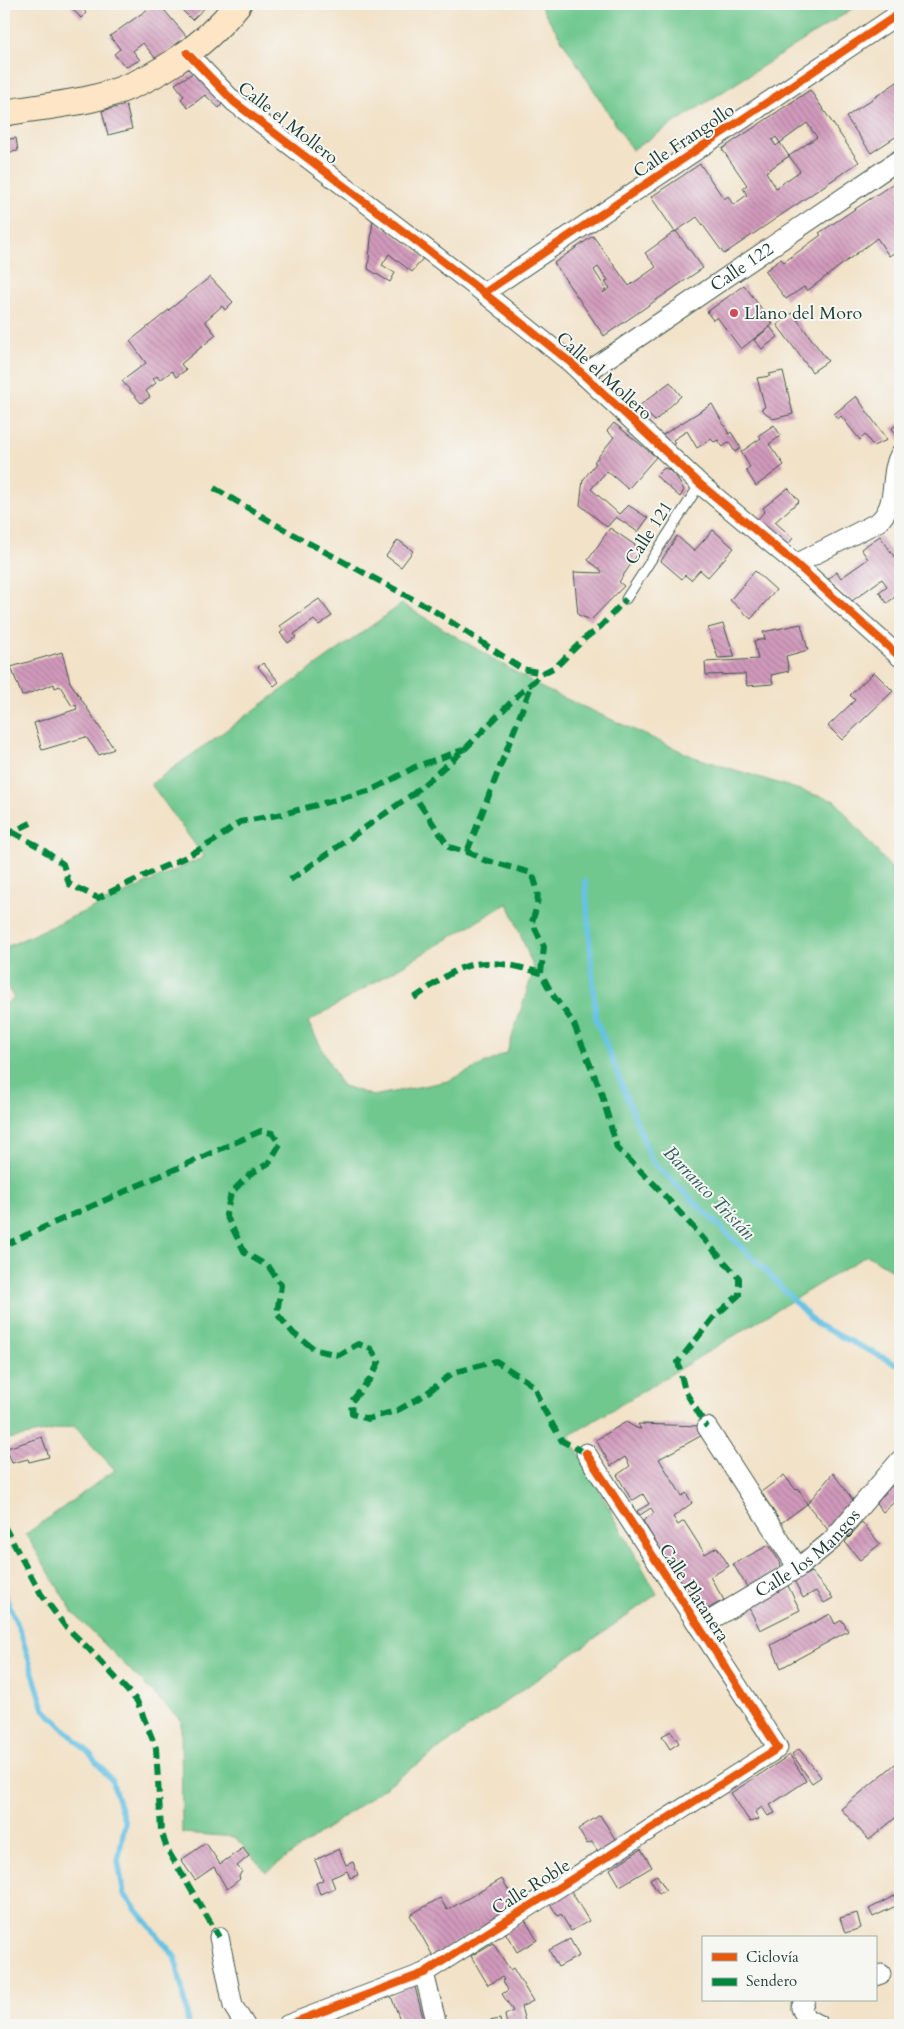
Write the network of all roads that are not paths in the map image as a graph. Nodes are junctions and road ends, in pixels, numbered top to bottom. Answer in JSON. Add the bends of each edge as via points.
{"nodes":[{"id":1,"x":238,"y":4,"type":"edge"},
{"id":2,"x":900,"y":13,"type":"edge"},
{"id":3,"x":187,"y":52,"type":"junction"},
{"id":4,"x":4,"y":113,"type":"edge"},
{"id":5,"x":900,"y":159,"type":"edge"},
{"id":6,"x":484,"y":293,"type":"junction"},
{"id":7,"x":583,"y":375,"type":"junction"},
{"id":8,"x":900,"y":454,"type":"edge"},
{"id":9,"x":700,"y":484,"type":"junction"},
{"id":10,"x":796,"y":564,"type":"junction"},
{"id":11,"x":626,"y":599,"type":"dead end"},
{"id":12,"x":900,"y":657,"type":"edge"},
{"id":13,"x":707,"y":1427,"type":"dead end"},
{"id":14,"x":586,"y":1453,"type":"dead end"},
{"id":15,"x":900,"y":1460,"type":"edge"},
{"id":16,"x":798,"y":1568,"type":"junction"},
{"id":17,"x":699,"y":1627,"type":"junction"},
{"id":18,"x":778,"y":1748,"type":"joint"},
{"id":19,"x":219,"y":1937,"type":"dead end"},
{"id":20,"x":424,"y":1973,"type":"junction"},
{"id":21,"x":804,"y":2002,"type":"edge"},
{"id":22,"x":245,"y":2025,"type":"edge"},
{"id":23,"x":287,"y":2025,"type":"edge"},
{"id":24,"x":437,"y":2025,"type":"edge"},
{"id":25,"x":818,"y":2025,"type":"edge"}],
"edges":[{"from":1,"to":3,"type":"main road","via":[[223,22]]},
{"from":2,"to":6,"type":"street","name":"Calle Frangollo"},
{"from":3,"to":4,"type":"main road","via":[[156,73],[92,98]]},
{"from":3,"to":6,"type":"street","name":"Calle el Mollero","via":[[234,102]]},
{"from":5,"to":7,"type":"street","name":"Calle 122"},
{"from":6,"to":7,"type":"street","name":"Calle el Mollero"},
{"from":7,"to":9,"type":"street","name":"Calle el Mollero"},
{"from":8,"to":10,"type":"street","via":[[885,516]]},
{"from":9,"to":10,"type":"street","name":"Calle el Mollero"},
{"from":9,"to":11,"type":"lane","name":"Calle 121"},
{"from":10,"to":12,"type":"street","name":"Calle el Mollero"},
{"from":13,"to":16,"type":"street"},
{"from":14,"to":17,"type":"street","name":"Calle Platanera"},
{"from":15,"to":16,"type":"street","name":"Calle los Mangos","via":[[831,1541]]},
{"from":16,"to":17,"type":"street","name":"Calle los Mangos"},
{"from":17,"to":18,"type":"street","name":"Calle Platanera"},
{"from":18,"to":20,"type":"street","name":"Calle Roble"},
{"from":19,"to":22,"type":"street","via":[[233,2006]]},
{"from":20,"to":23,"type":"street","name":"Calle Roble"},
{"from":20,"to":24,"type":"street"},
{"from":21,"to":25,"type":"street","via":[[800,2008],[806,2018]]}]}
